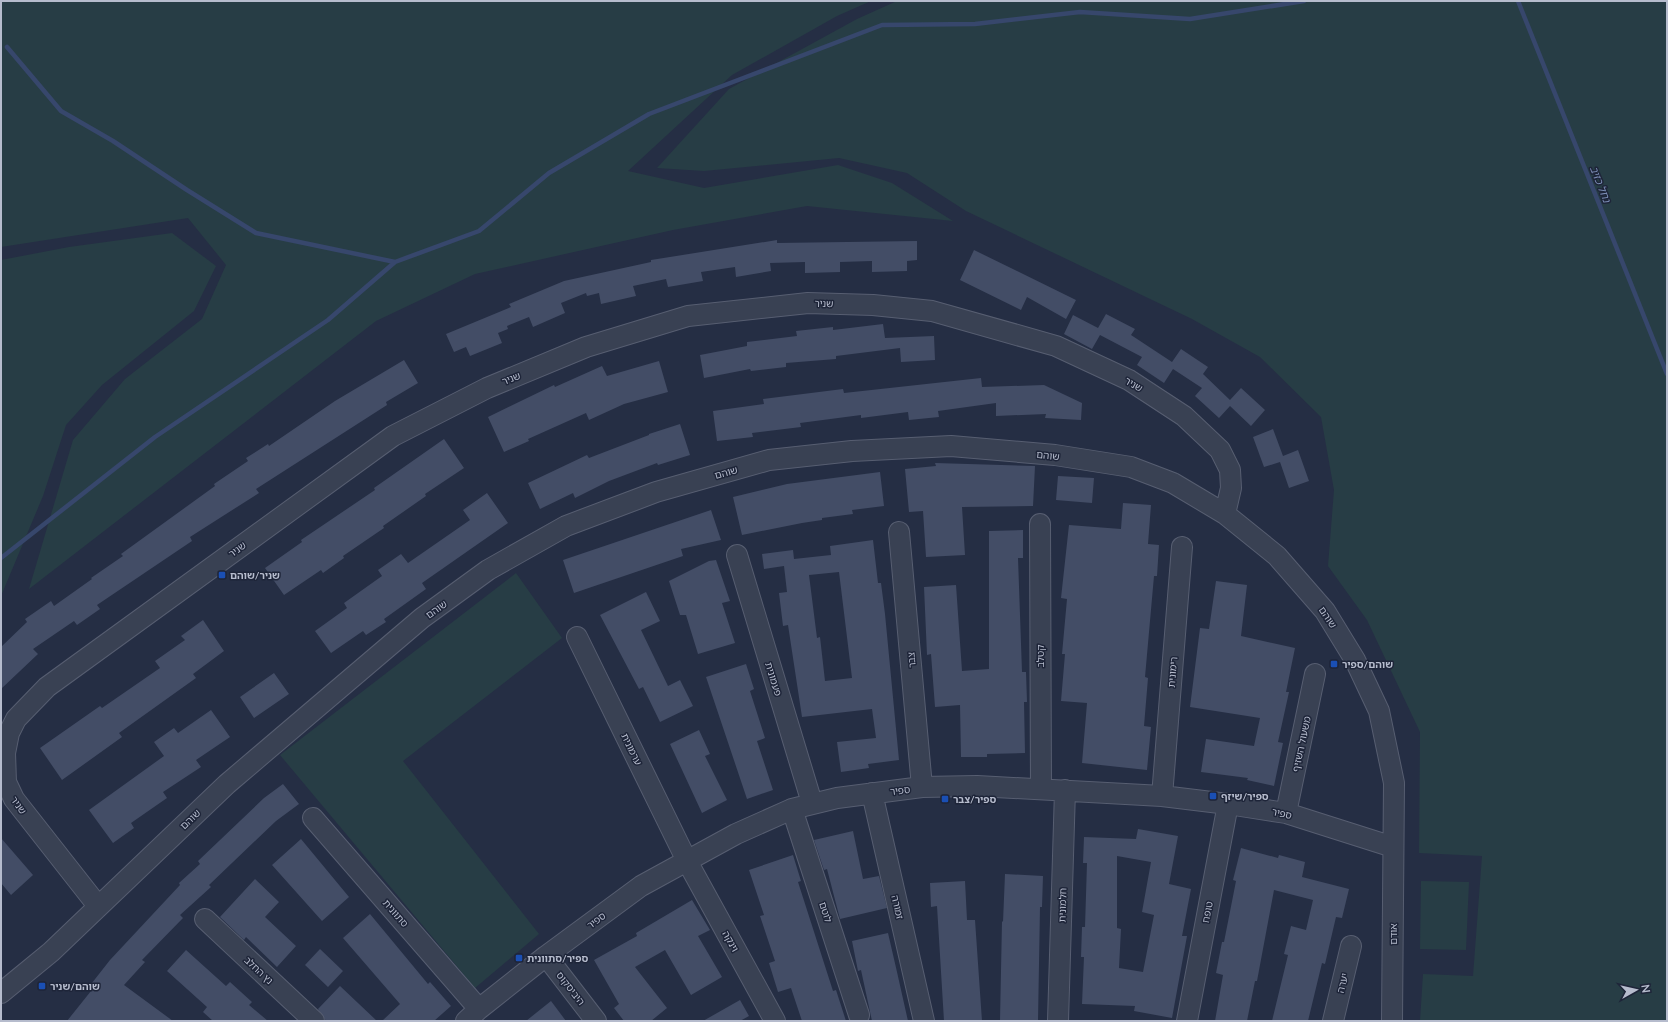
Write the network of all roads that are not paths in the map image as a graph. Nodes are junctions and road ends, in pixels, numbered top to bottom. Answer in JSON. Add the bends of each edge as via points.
{"nodes":[{"id":1,"x":1225,"y":514,"type":"junction"},
{"id":2,"x":1040,"y":524,"type":"dead end"},
{"id":3,"x":899,"y":532,"type":"dead end"},
{"id":4,"x":1182,"y":547,"type":"dead end"},
{"id":5,"x":737,"y":555,"type":"dead end"},
{"id":6,"x":577,"y":637,"type":"dead end"},
{"id":7,"x":1315,"y":674,"type":"dead end"},
{"id":8,"x":922,"y":787,"type":"junction"},
{"id":9,"x":1041,"y":789,"type":"junction"},
{"id":10,"x":1066,"y":790,"type":"junction"},
{"id":11,"x":872,"y":793,"type":"junction"},
{"id":12,"x":1162,"y":796,"type":"junction"},
{"id":13,"x":812,"y":803,"type":"junction"},
{"id":14,"x":1228,"y":804,"type":"junction"},
{"id":15,"x":792,"y":809,"type":"junction"},
{"id":16,"x":1286,"y":813,"type":"junction"},
{"id":17,"x":313,"y":818,"type":"dead end"},
{"id":18,"x":1393,"y":847,"type":"junction"},
{"id":19,"x":687,"y":861,"type":"junction"},
{"id":20,"x":98,"y":906,"type":"junction"},
{"id":21,"x":205,"y":919,"type":"dead end"},
{"id":22,"x":1351,"y":946,"type":"dead end"},
{"id":23,"x":546,"y":956,"type":"junction"},
{"id":24,"x":1,"y":993,"type":"edge"},
{"id":25,"x":473,"y":1015,"type":"edge"},
{"id":26,"x":859,"y":1015,"type":"dead end"},
{"id":27,"x":314,"y":1021,"type":"edge"},
{"id":28,"x":596,"y":1021,"type":"edge"},
{"id":29,"x":775,"y":1021,"type":"edge"},
{"id":30,"x":924,"y":1021,"type":"edge"},
{"id":31,"x":1058,"y":1021,"type":"edge"},
{"id":32,"x":1187,"y":1021,"type":"edge"},
{"id":33,"x":1333,"y":1021,"type":"edge"},
{"id":34,"x":1392,"y":1021,"type":"edge"}],
"edges":[{"from":1,"to":18,"type":"street","name":"שוהם","via":[[1277,556],[1325,611],[1355,660],[1379,711],[1394,783]]},
{"from":1,"to":20,"type":"street","name":"שוהם","via":[[1173,483],[1131,468],[1055,455],[951,446],[852,451],[769,460],[656,492],[566,526],[488,570],[428,614],[227,784]]},
{"from":1,"to":20,"type":"street","name":"שניר","via":[[1231,488],[1230,470],[1220,450],[1184,416],[1129,380],[1056,346],[932,311],[873,305],[808,303],[688,316],[586,347],[487,388],[393,436],[47,687],[16,719],[9,733],[5,754],[6,782],[14,799]]},
{"from":2,"to":9,"type":"street","name":"קטלב"},
{"from":3,"to":8,"type":"street","name":"צבר"},
{"from":4,"to":12,"type":"street","name":"רימונית"},
{"from":5,"to":13,"type":"street","name":"פעמונית"},
{"from":6,"to":19,"type":"street","name":"ערמונית"},
{"from":7,"to":16,"type":"street","name":"משעול השזיף"},
{"from":8,"to":9,"type":"street","name":"ספיר"},
{"from":8,"to":11,"type":"street","name":"ספיר"},
{"from":9,"to":10,"type":"street","name":"ספיר"},
{"from":10,"to":12,"type":"street","name":"ספיר"},
{"from":10,"to":31,"type":"street","name":"חלמונית"},
{"from":11,"to":13,"type":"street","name":"ספיר"},
{"from":11,"to":30,"type":"street","name":"זמורה"},
{"from":12,"to":14,"type":"street","name":"ספיר"},
{"from":13,"to":15,"type":"street","name":"ספיר"},
{"from":14,"to":16,"type":"street","name":"ספיר"},
{"from":14,"to":32,"type":"street","name":"טופח"},
{"from":15,"to":19,"type":"street","name":"ספיר","via":[[736,834]]},
{"from":15,"to":26,"type":"street","name":"לוטם"},
{"from":16,"to":18,"type":"street","name":"ספיר"},
{"from":17,"to":25,"type":"street","name":"סתוונית"},
{"from":18,"to":34,"type":"street","name":"אודם"},
{"from":19,"to":23,"type":"street","name":"ספיר","via":[[641,886]]},
{"from":19,"to":29,"type":"street","name":"וינקה"},
{"from":20,"to":24,"type":"street","name":"שוהם","via":[[51,952]]},
{"from":21,"to":27,"type":"street","name":"נץ החלב"},
{"from":22,"to":33,"type":"street","name":"יערה"},
{"from":23,"to":25,"type":"street","name":"ספיר"},
{"from":23,"to":28,"type":"street","name":"היביסקוס"}]}
